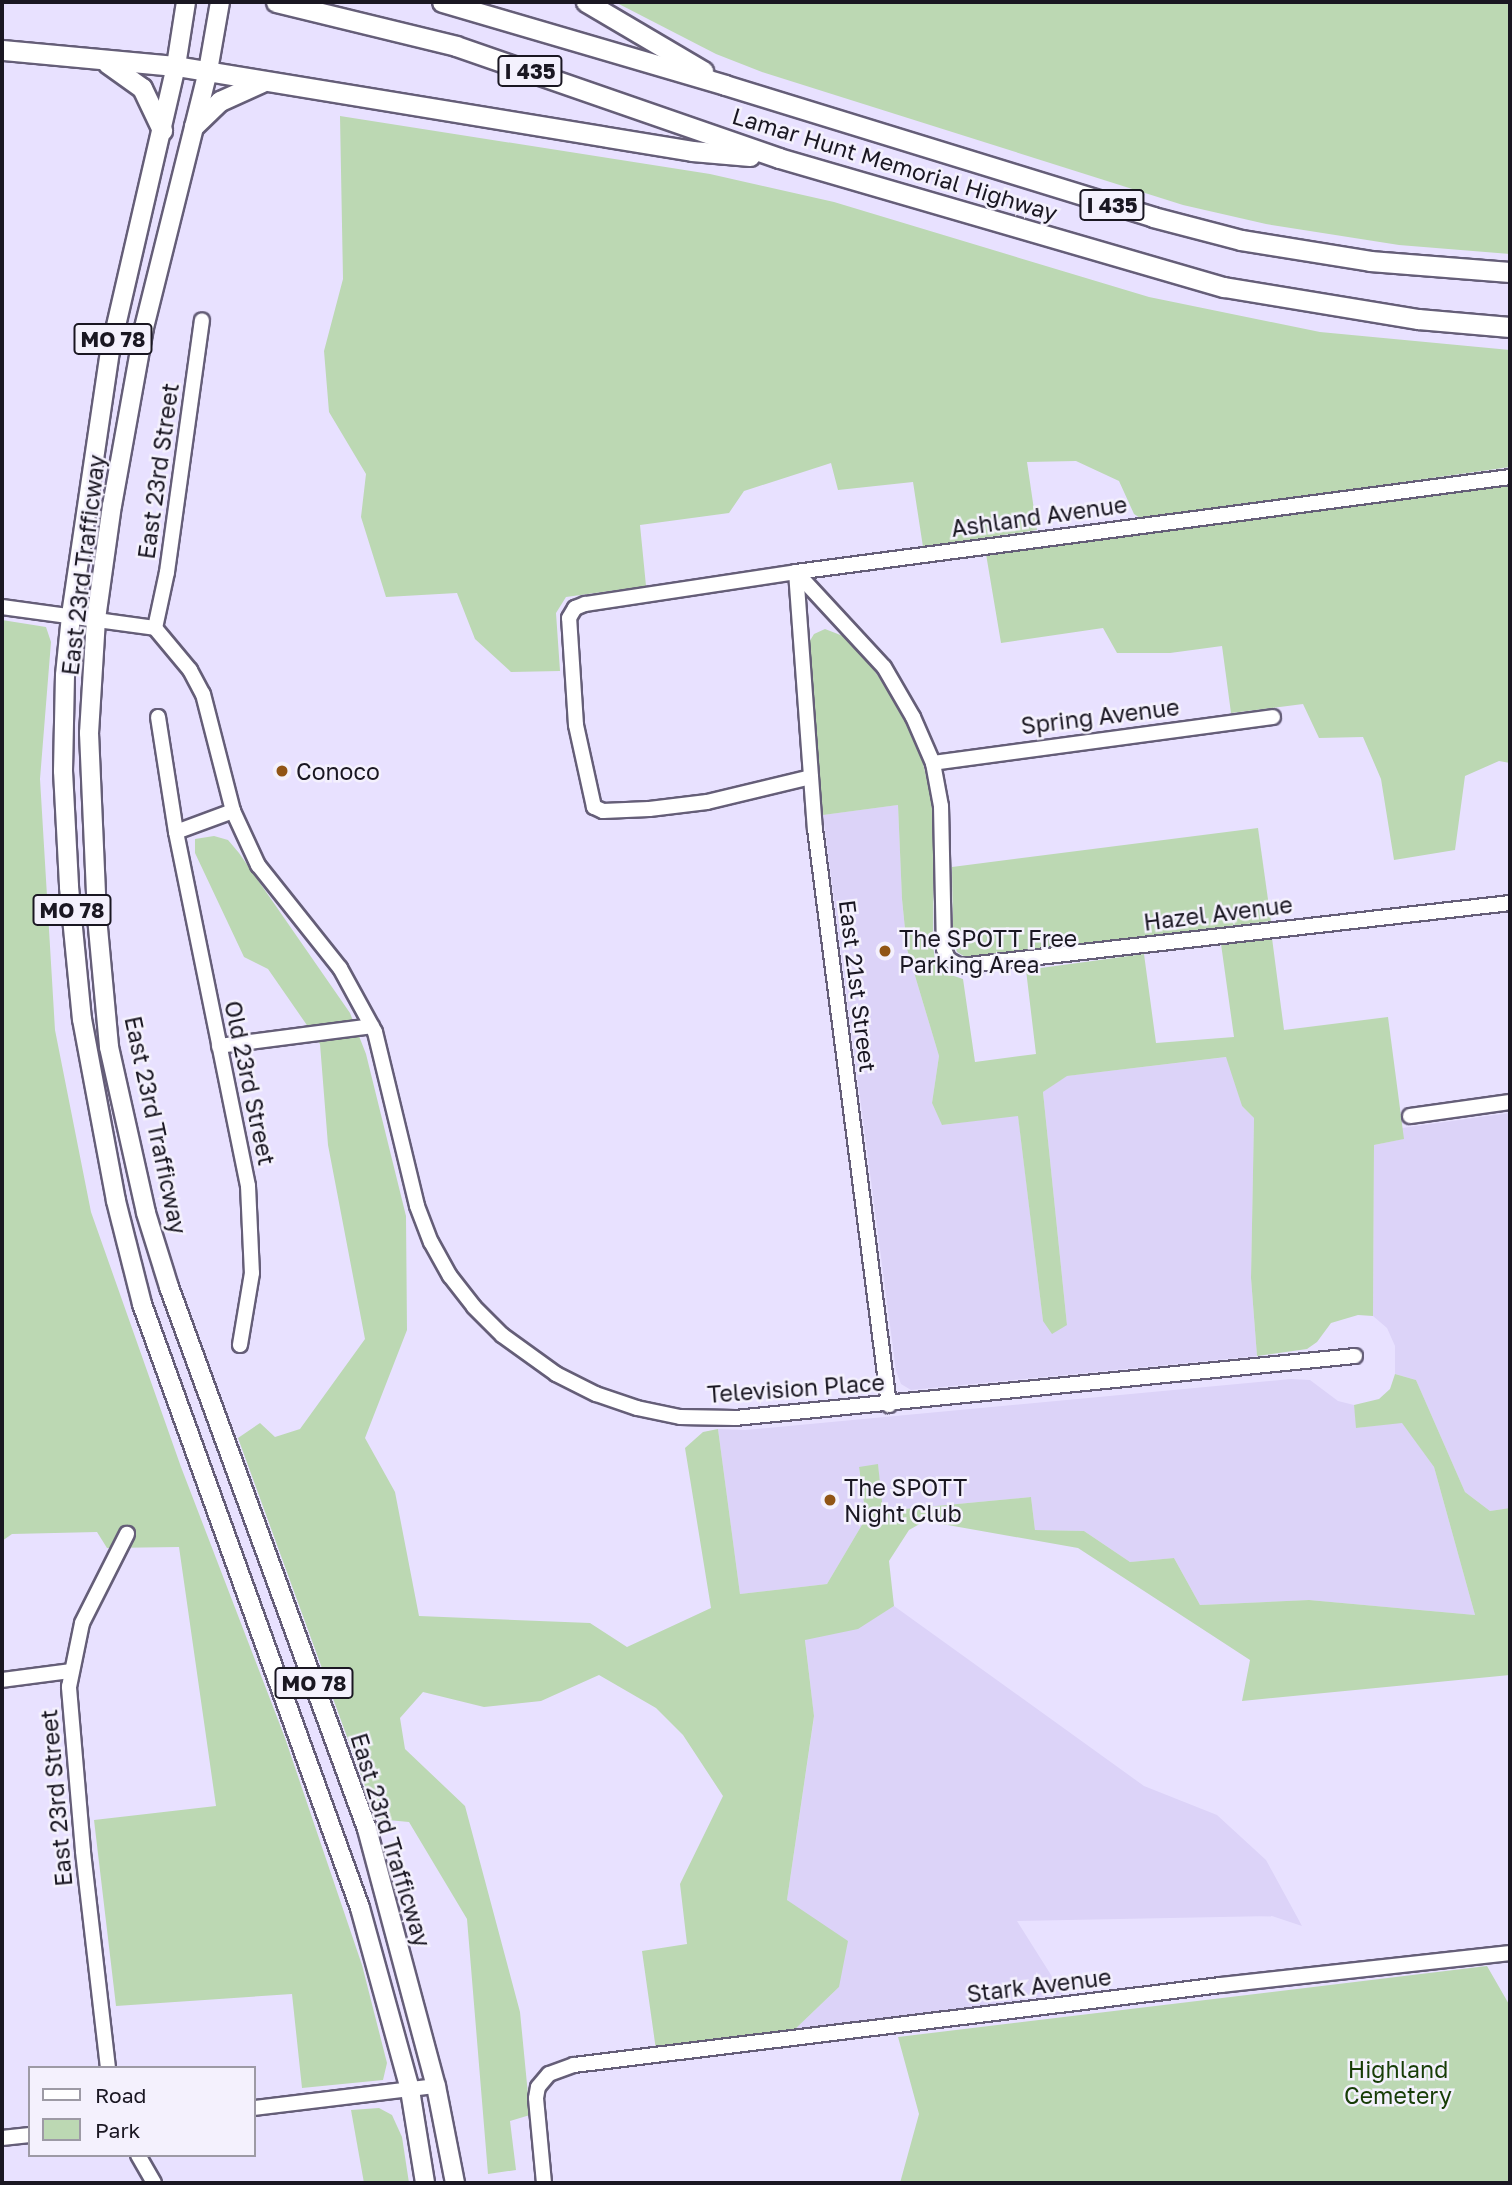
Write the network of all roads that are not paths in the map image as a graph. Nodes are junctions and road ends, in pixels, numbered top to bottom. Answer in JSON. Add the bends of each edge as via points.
{"nodes":[{"id":1,"x":186,"y":2,"type":"edge"},
{"id":2,"x":220,"y":2,"type":"edge"},
{"id":3,"x":276,"y":2,"type":"edge"},
{"id":4,"x":442,"y":2,"type":"edge"},
{"id":5,"x":586,"y":2,"type":"edge"},
{"id":6,"x":2,"y":50,"type":"edge"},
{"id":7,"x":107,"y":62,"type":"junction"},
{"id":8,"x":176,"y":66,"type":"junction"},
{"id":9,"x":208,"y":71,"type":"junction"},
{"id":10,"x":268,"y":80,"type":"junction"},
{"id":11,"x":725,"y":85,"type":"junction"},
{"id":12,"x":194,"y":126,"type":"junction"},
{"id":13,"x":162,"y":130,"type":"junction"},
{"id":14,"x":779,"y":158,"type":"junction"},
{"id":15,"x":1510,"y":272,"type":"edge"},
{"id":16,"x":202,"y":320,"type":"dead end"},
{"id":17,"x":1510,"y":327,"type":"edge"},
{"id":18,"x":1510,"y":477,"type":"edge"},
{"id":19,"x":796,"y":572,"type":"junction"},
{"id":20,"x":2,"y":607,"type":"edge"},
{"id":21,"x":71,"y":617,"type":"junction"},
{"id":22,"x":96,"y":619,"type":"junction"},
{"id":23,"x":155,"y":628,"type":"junction"},
{"id":24,"x":158,"y":717,"type":"dead end"},
{"id":25,"x":1273,"y":717,"type":"dead end"},
{"id":26,"x":933,"y":763,"type":"junction"},
{"id":27,"x":811,"y":777,"type":"junction"},
{"id":28,"x":233,"y":811,"type":"junction"},
{"id":29,"x":176,"y":832,"type":"junction"},
{"id":30,"x":1510,"y":902,"type":"edge"},
{"id":31,"x":372,"y":1026,"type":"junction"},
{"id":32,"x":219,"y":1046,"type":"junction"},
{"id":33,"x":1510,"y":1102,"type":"edge"},
{"id":34,"x":1410,"y":1116,"type":"dead end"},
{"id":35,"x":240,"y":1345,"type":"dead end"},
{"id":36,"x":1355,"y":1356,"type":"dead end"},
{"id":37,"x":889,"y":1405,"type":"junction"},
{"id":38,"x":127,"y":1534,"type":"dead end"},
{"id":39,"x":70,"y":1671,"type":"junction"},
{"id":40,"x":2,"y":1680,"type":"edge"},
{"id":41,"x":1510,"y":1953,"type":"edge"},
{"id":42,"x":108,"y":2066,"type":"edge"},
{"id":43,"x":436,"y":2086,"type":"junction"},
{"id":44,"x":410,"y":2090,"type":"junction"},
{"id":45,"x":256,"y":2108,"type":"edge"},
{"id":46,"x":28,"y":2135,"type":"edge"},
{"id":47,"x":2,"y":2138,"type":"edge"},
{"id":48,"x":139,"y":2157,"type":"edge"},
{"id":49,"x":154,"y":2183,"type":"edge"},
{"id":50,"x":425,"y":2183,"type":"edge"},
{"id":51,"x":455,"y":2183,"type":"edge"},
{"id":52,"x":544,"y":2183,"type":"edge"}],
"edges":[{"from":1,"to":8,"type":"main road","name":"East 23rd Trafficway","number":"MO 78"},
{"from":2,"to":9,"type":"main road","name":"East 23rd Trafficway","number":"MO 78"},
{"from":3,"to":14,"type":"highway","name":"Lamar Hunt Memorial Highway","number":"I 435","via":[[456,46]]},
{"from":4,"to":11,"type":"highway","name":"Lamar Hunt Memorial Highway","number":"I 435"},
{"from":5,"to":11,"type":"highway"},
{"from":6,"to":7,"type":"highway"},
{"from":7,"to":8,"type":"highway"},
{"from":7,"to":13,"type":"highway","via":[[142,88]]},
{"from":8,"to":9,"type":"highway"},
{"from":8,"to":13,"type":"main road","name":"East 23rd Trafficway","number":"MO 78"},
{"from":9,"to":10,"type":"highway"},
{"from":9,"to":12,"type":"main road","name":"East 23rd Trafficway","number":"MO 78"},
{"from":10,"to":12,"type":"highway","via":[[220,101]]},
{"from":10,"to":14,"type":"highway","via":[[692,151]]},
{"from":11,"to":15,"type":"highway","name":"Lamar Hunt Memorial Highway","number":"I 435","via":[[1241,240],[1370,261]]},
{"from":12,"to":22,"type":"main road","name":"East 23rd Trafficway","number":"MO 78","via":[[144,328]]},
{"from":13,"to":21,"type":"main road","name":"East 23rd Trafficway","number":"MO 78","via":[[110,351]]},
{"from":14,"to":17,"type":"highway","name":"Lamar Hunt Memorial Highway","number":"I 435","via":[[1224,287],[1419,319]]},
{"from":16,"to":23,"type":"street","name":"East 23rd Street"},
{"from":18,"to":19,"type":"street","name":"Ashland Avenue"},
{"from":19,"to":26,"type":"street","via":[[884,667]]},
{"from":19,"to":27,"type":"street","name":"East 21st Street"},
{"from":19,"to":27,"type":"street","name":"Ashland Avenue","via":[[575,608],[569,618],[576,725],[594,807],[603,811],[707,802]]},
{"from":20,"to":21,"type":"street"},
{"from":21,"to":22,"type":"street"},
{"from":21,"to":44,"type":"main road","name":"East 23rd Trafficway","number":"MO 78","via":[[63,771],[69,887],[82,1019],[116,1201],[142,1304],[360,1908]]},
{"from":22,"to":23,"type":"street"},
{"from":22,"to":43,"type":"main road","name":"East 23rd Trafficway","number":"MO 78","via":[[89,733],[99,930],[109,1047],[146,1213],[367,1829]]},
{"from":23,"to":28,"type":"street","name":"Television Place","via":[[190,670],[203,694]]},
{"from":24,"to":29,"type":"street"},
{"from":25,"to":26,"type":"street","name":"Spring Avenue"},
{"from":26,"to":30,"type":"street","name":"Hazel Avenue","via":[[941,806],[944,944],[948,960],[960,966]]},
{"from":27,"to":37,"type":"street","name":"East 21st Street"},
{"from":28,"to":29,"type":"street"},
{"from":28,"to":31,"type":"street","name":"Television Place","via":[[258,865],[340,968]]},
{"from":29,"to":32,"type":"street","name":"Old 23rd Street"},
{"from":31,"to":32,"type":"street"},
{"from":31,"to":37,"type":"street","name":"Television Place","via":[[416,1206],[431,1242],[474,1307],[529,1356],[596,1394],[680,1417],[735,1418]]},
{"from":32,"to":35,"type":"street","name":"Old 23rd Street","via":[[252,1214],[252,1273]]},
{"from":33,"to":34,"type":"street"},
{"from":36,"to":37,"type":"street","name":"Television Place"},
{"from":38,"to":39,"type":"street","name":"East 23rd Street","via":[[82,1623]]},
{"from":39,"to":40,"type":"street"},
{"from":39,"to":42,"type":"street","name":"East 23rd Street","via":[[83,1851]]},
{"from":41,"to":52,"type":"street","name":"Stark Avenue","via":[[574,2065],[549,2074],[538,2087]]},
{"from":43,"to":44,"type":"street"},
{"from":43,"to":51,"type":"main road","name":"East 23rd Trafficway","number":"MO 78"},
{"from":44,"to":45,"type":"street"},
{"from":44,"to":50,"type":"main road","name":"East 23rd Trafficway","number":"MO 78"},
{"from":46,"to":47,"type":"street"},
{"from":48,"to":49,"type":"street"}]}
